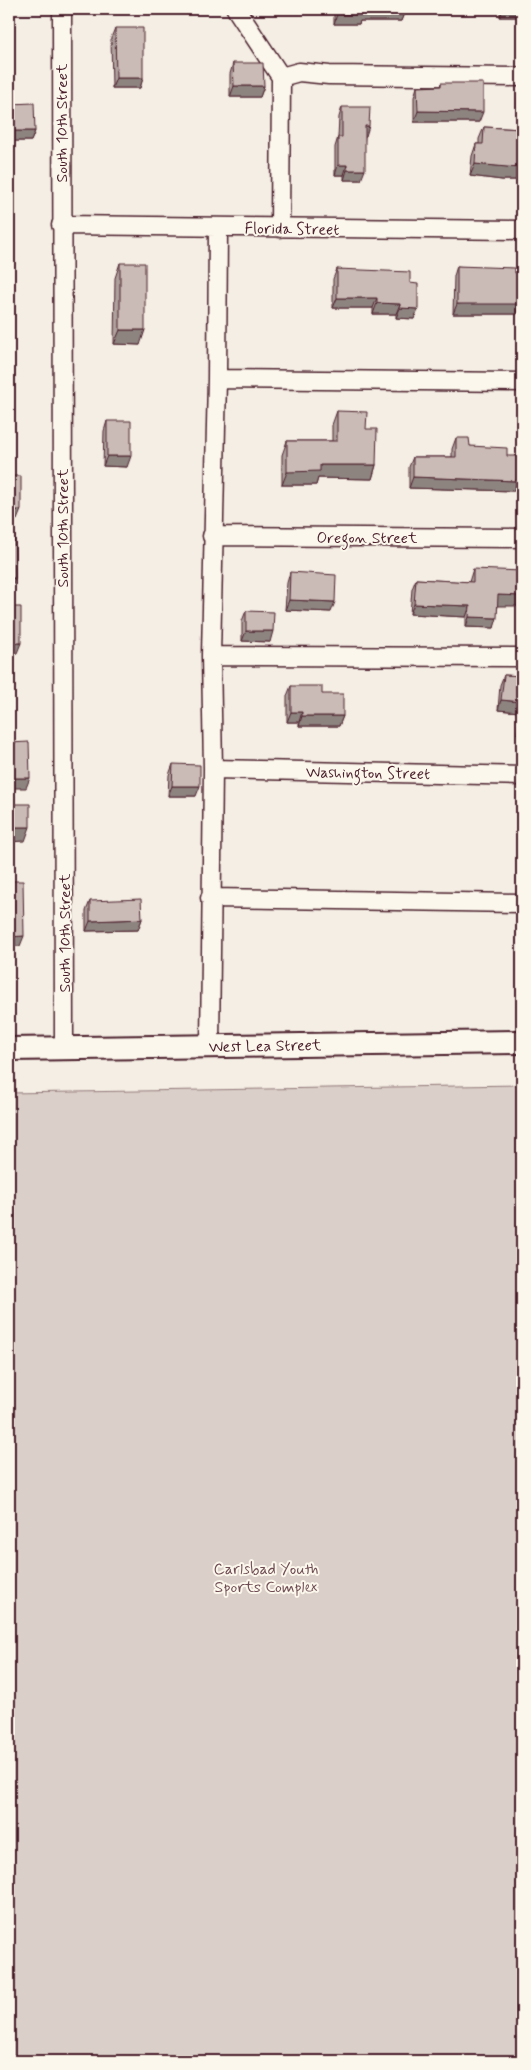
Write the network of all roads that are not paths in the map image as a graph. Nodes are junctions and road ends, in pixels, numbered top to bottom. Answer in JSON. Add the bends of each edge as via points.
{"nodes":[{"id":1,"x":62,"y":9,"type":"edge"},
{"id":2,"x":236,"y":9,"type":"edge"},
{"id":3,"x":282,"y":77,"type":"junction"},
{"id":4,"x":522,"y":77,"type":"edge"},
{"id":5,"x":61,"y":226,"type":"junction"},
{"id":6,"x":218,"y":227,"type":"junction"},
{"id":7,"x":280,"y":228,"type":"junction"},
{"id":8,"x":522,"y":230,"type":"edge"},
{"id":9,"x":216,"y":378,"type":"junction"},
{"id":10,"x":522,"y":382,"type":"edge"},
{"id":11,"x":212,"y":536,"type":"junction"},
{"id":12,"x":522,"y":538,"type":"edge"},
{"id":13,"x":211,"y":656,"type":"junction"},
{"id":14,"x":522,"y":658,"type":"edge"},
{"id":15,"x":213,"y":769,"type":"junction"},
{"id":16,"x":522,"y":776,"type":"edge"},
{"id":17,"x":210,"y":898,"type":"junction"},
{"id":18,"x":522,"y":903,"type":"edge"},
{"id":19,"x":522,"y":1042,"type":"edge"},
{"id":20,"x":210,"y":1046,"type":"junction"},
{"id":21,"x":64,"y":1048,"type":"junction"},
{"id":22,"x":9,"y":1049,"type":"edge"}],
"edges":[{"from":1,"to":5,"type":"street","name":"South 10th Street"},
{"from":2,"to":3,"type":"street"},
{"from":3,"to":4,"type":"street","via":[[300,72]]},
{"from":3,"to":7,"type":"street"},
{"from":5,"to":6,"type":"street","name":"Florida Street"},
{"from":5,"to":21,"type":"street","name":"South 10th Street"},
{"from":6,"to":7,"type":"street","name":"Florida Street"},
{"from":6,"to":9,"type":"street"},
{"from":7,"to":8,"type":"street","name":"Florida Street"},
{"from":9,"to":10,"type":"street"},
{"from":9,"to":11,"type":"street"},
{"from":11,"to":12,"type":"street","name":"Oregon Street"},
{"from":11,"to":13,"type":"street"},
{"from":13,"to":14,"type":"street"},
{"from":13,"to":15,"type":"street"},
{"from":15,"to":16,"type":"street","name":"Washington Street"},
{"from":15,"to":17,"type":"street"},
{"from":17,"to":18,"type":"street"},
{"from":17,"to":20,"type":"street"},
{"from":19,"to":20,"type":"main road","name":"West Lea Street"},
{"from":20,"to":21,"type":"main road","name":"West Lea Street"},
{"from":21,"to":22,"type":"main road","name":"West Lea Street"}]}
